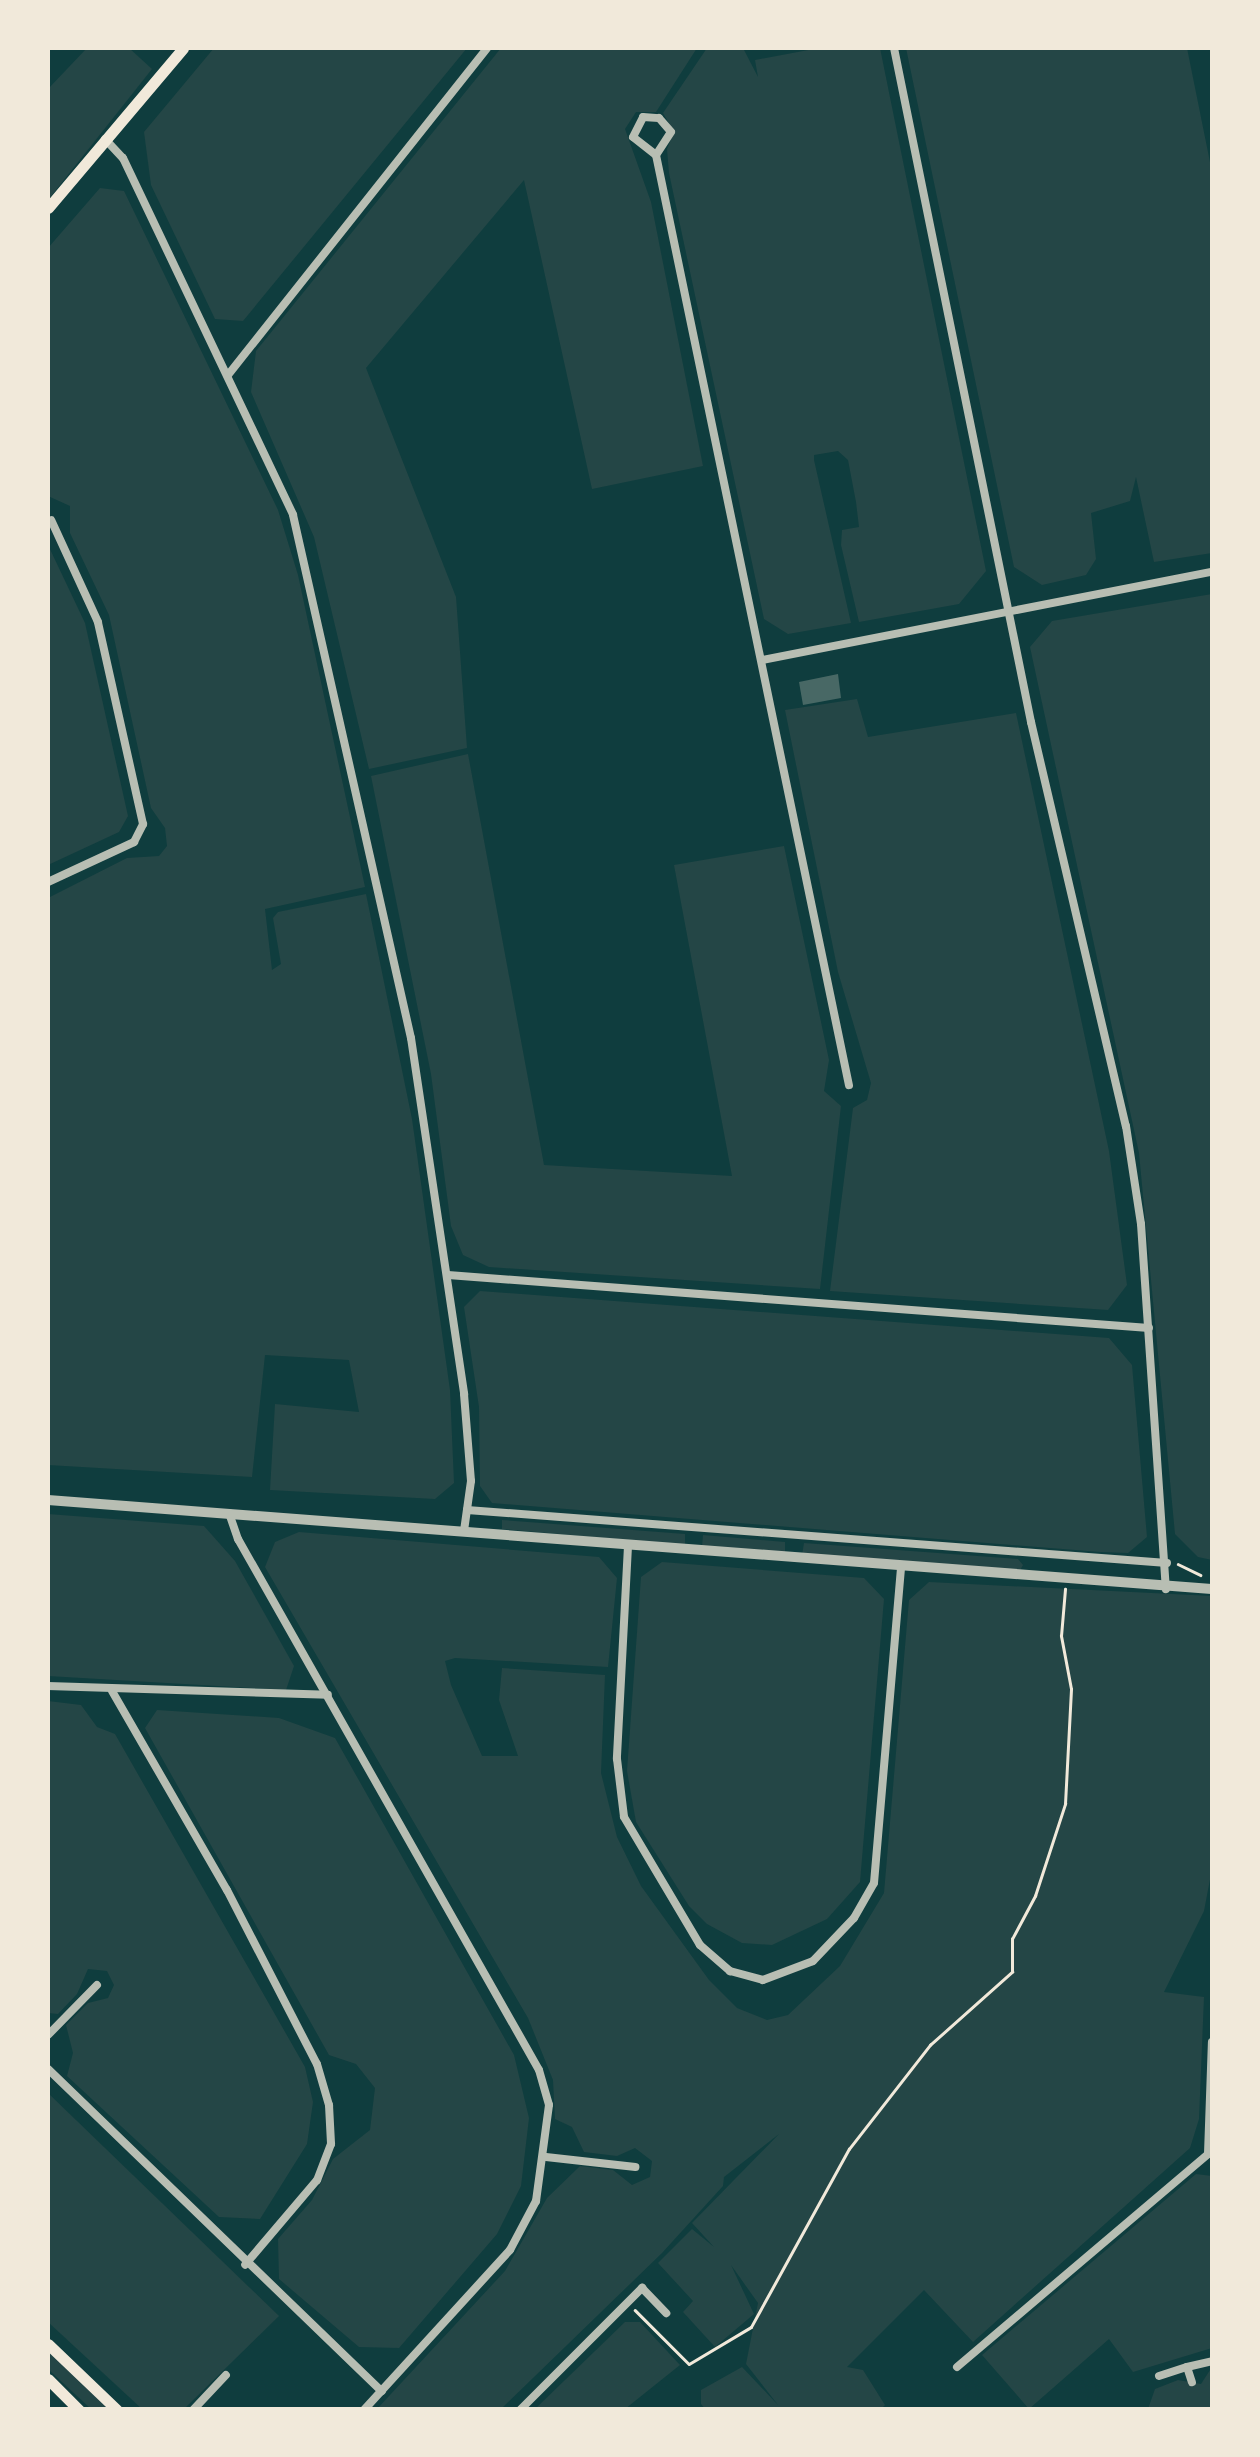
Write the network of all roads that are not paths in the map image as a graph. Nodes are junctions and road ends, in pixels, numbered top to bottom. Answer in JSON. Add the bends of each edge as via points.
{"nodes":[{"id":1,"x":182,"y":48,"type":"edge"},
{"id":2,"x":486,"y":48,"type":"edge"},
{"id":3,"x":894,"y":48,"type":"edge"},
{"id":4,"x":104,"y":138,"type":"junction"},
{"id":5,"x":656,"y":155,"type":"junction"},
{"id":6,"x":48,"y":208,"type":"edge"},
{"id":7,"x":228,"y":375,"type":"junction"},
{"id":8,"x":51,"y":520,"type":"dead end"},
{"id":9,"x":1212,"y":572,"type":"edge"},
{"id":10,"x":1008,"y":610,"type":"junction"},
{"id":11,"x":762,"y":660,"type":"junction"},
{"id":12,"x":48,"y":882,"type":"edge"},
{"id":13,"x":849,"y":1085,"type":"dead end"},
{"id":14,"x":448,"y":1276,"type":"junction"},
{"id":15,"x":1149,"y":1328,"type":"junction"},
{"id":16,"x":48,"y":1500,"type":"edge"},
{"id":17,"x":467,"y":1510,"type":"junction"},
{"id":18,"x":230,"y":1513,"type":"junction"},
{"id":19,"x":464,"y":1531,"type":"junction"},
{"id":20,"x":628,"y":1546,"type":"junction"},
{"id":21,"x":1167,"y":1563,"type":"junction"},
{"id":22,"x":902,"y":1569,"type":"junction"},
{"id":23,"x":1166,"y":1588,"type":"junction"},
{"id":24,"x":1212,"y":1589,"type":"edge"},
{"id":25,"x":48,"y":1686,"type":"edge"},
{"id":26,"x":112,"y":1691,"type":"junction"},
{"id":27,"x":328,"y":1695,"type":"junction"},
{"id":28,"x":97,"y":1985,"type":"dead end"},
{"id":29,"x":48,"y":2034,"type":"edge"},
{"id":30,"x":1212,"y":2042,"type":"edge"},
{"id":31,"x":48,"y":2070,"type":"edge"},
{"id":32,"x":1208,"y":2154,"type":"junction"},
{"id":33,"x":546,"y":2156,"type":"junction"},
{"id":34,"x":1212,"y":2164,"type":"edge"},
{"id":35,"x":634,"y":2167,"type":"dead end"},
{"id":36,"x":246,"y":2264,"type":"junction"},
{"id":37,"x":666,"y":2314,"type":"dead end"},
{"id":38,"x":48,"y":2344,"type":"edge"},
{"id":39,"x":1212,"y":2361,"type":"edge"},
{"id":40,"x":1187,"y":2366,"type":"junction"},
{"id":41,"x":957,"y":2367,"type":"dead end"},
{"id":42,"x":226,"y":2375,"type":"dead end"},
{"id":43,"x":1159,"y":2376,"type":"dead end"},
{"id":44,"x":48,"y":2380,"type":"edge"},
{"id":45,"x":1192,"y":2382,"type":"dead end"},
{"id":46,"x":382,"y":2391,"type":"junction"},
{"id":47,"x":79,"y":2410,"type":"edge"},
{"id":48,"x":117,"y":2410,"type":"edge"},
{"id":49,"x":193,"y":2410,"type":"edge"},
{"id":50,"x":364,"y":2410,"type":"edge"},
{"id":51,"x":520,"y":2410,"type":"edge"}],
"edges":[{"from":1,"to":4,"type":"main road"},
{"from":2,"to":7,"type":"street"},
{"from":3,"to":10,"type":"street"},
{"from":4,"to":6,"type":"main road"},
{"from":4,"to":7,"type":"street","via":[[123,158]]},
{"from":5,"to":5,"type":"street","via":[[671,132],[659,118],[643,117],[633,137]]},
{"from":5,"to":11,"type":"street"},
{"from":7,"to":14,"type":"street","via":[[293,515],[411,1038]]},
{"from":8,"to":12,"type":"street","via":[[98,622],[143,824],[134,842]]},
{"from":9,"to":10,"type":"street"},
{"from":10,"to":11,"type":"street"},
{"from":10,"to":15,"type":"street","via":[[1126,1126]]},
{"from":11,"to":13,"type":"street"},
{"from":14,"to":15,"type":"street"},
{"from":14,"to":17,"type":"street","via":[[464,1394]]},
{"from":15,"to":21,"type":"street"},
{"from":16,"to":18,"type":"street"},
{"from":17,"to":19,"type":"street"},
{"from":17,"to":21,"type":"street"},
{"from":18,"to":19,"type":"street"},
{"from":18,"to":27,"type":"street","via":[[238,1539]]},
{"from":19,"to":20,"type":"street"},
{"from":20,"to":22,"type":"street"},
{"from":20,"to":22,"type":"street","via":[[617,1759],[624,1816],[700,1945],[730,1971],[762,1980],[813,1960],[854,1918],[874,1883]]},
{"from":21,"to":23,"type":"street"},
{"from":22,"to":23,"type":"street"},
{"from":23,"to":24,"type":"street"},
{"from":25,"to":26,"type":"street"},
{"from":26,"to":27,"type":"street"},
{"from":26,"to":36,"type":"street","via":[[227,1890],[317,2064],[329,2105],[330,2144],[318,2180]]},
{"from":27,"to":33,"type":"street","via":[[539,2070],[549,2105]]},
{"from":28,"to":29,"type":"street"},
{"from":30,"to":32,"type":"street"},
{"from":31,"to":36,"type":"street"},
{"from":32,"to":34,"type":"street"},
{"from":32,"to":41,"type":"street"},
{"from":33,"to":35,"type":"street"},
{"from":33,"to":46,"type":"street","via":[[536,2202],[510,2250]]},
{"from":36,"to":46,"type":"street"},
{"from":37,"to":51,"type":"street","via":[[642,2288]]},
{"from":38,"to":48,"type":"main road"},
{"from":39,"to":40,"type":"street"},
{"from":40,"to":43,"type":"street"},
{"from":40,"to":45,"type":"street"},
{"from":42,"to":49,"type":"street"},
{"from":44,"to":47,"type":"main road"},
{"from":46,"to":50,"type":"street"}]}
